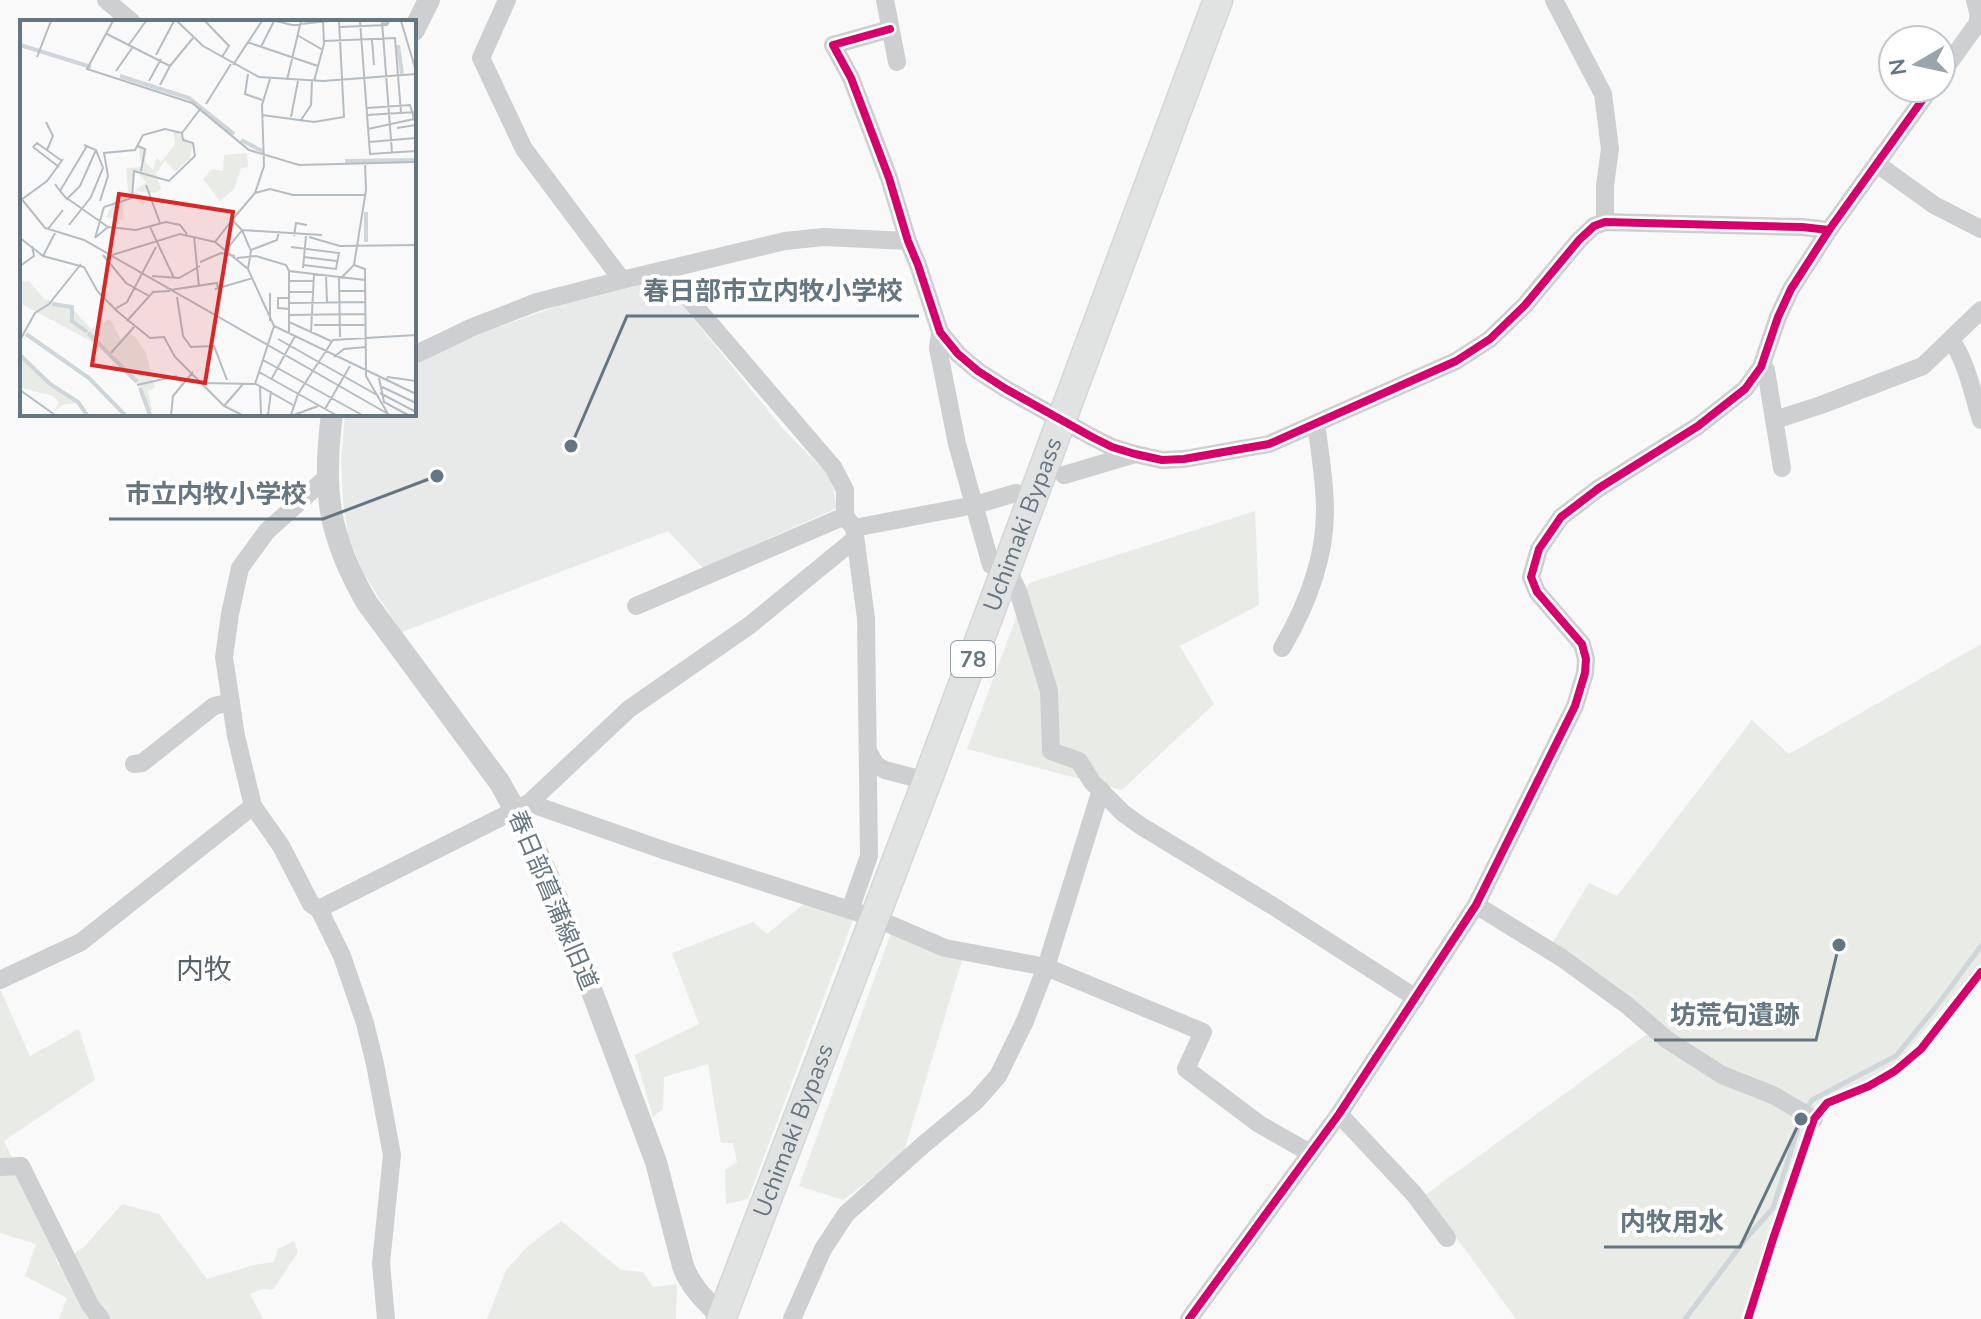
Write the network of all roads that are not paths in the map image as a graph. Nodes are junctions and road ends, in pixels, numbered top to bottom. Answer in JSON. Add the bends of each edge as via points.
{"nodes":[{"id":1,"x":106,"y":0,"type":"edge"},
{"id":2,"x":429,"y":0,"type":"edge"},
{"id":3,"x":507,"y":0,"type":"edge"},
{"id":4,"x":885,"y":0,"type":"edge"},
{"id":5,"x":1218,"y":0,"type":"edge"},
{"id":6,"x":1554,"y":0,"type":"edge"},
{"id":7,"x":1975,"y":0,"type":"edge"},
{"id":8,"x":130,"y":20,"type":"edge"},
{"id":9,"x":1981,"y":20,"type":"edge"},
{"id":10,"x":416,"y":26,"type":"edge"},
{"id":11,"x":890,"y":29,"type":"junction"},
{"id":12,"x":1957,"y":52,"type":"edge"},
{"id":13,"x":897,"y":62,"type":"dead end"},
{"id":14,"x":1920,"y":104,"type":"edge"},
{"id":15,"x":1877,"y":164,"type":"junction"},
{"id":16,"x":1605,"y":222,"type":"junction"},
{"id":17,"x":1981,"y":229,"type":"edge"},
{"id":18,"x":1829,"y":230,"type":"junction"},
{"id":19,"x":908,"y":241,"type":"junction"},
{"id":20,"x":664,"y":270,"type":"junction"},
{"id":21,"x":622,"y":280,"type":"junction"},
{"id":22,"x":1981,"y":310,"type":"edge"},
{"id":23,"x":940,"y":332,"type":"junction"},
{"id":24,"x":1951,"y":340,"type":"junction"},
{"id":25,"x":416,"y":354,"type":"edge"},
{"id":26,"x":1761,"y":367,"type":"junction"},
{"id":27,"x":332,"y":416,"type":"edge"},
{"id":28,"x":1062,"y":420,"type":"junction"},
{"id":29,"x":1775,"y":420,"type":"junction"},
{"id":30,"x":1981,"y":420,"type":"edge"},
{"id":31,"x":1316,"y":424,"type":"junction"},
{"id":32,"x":1135,"y":454,"type":"junction"},
{"id":33,"x":1782,"y":468,"type":"dead end"},
{"id":34,"x":1064,"y":475,"type":"dead end"},
{"id":35,"x":327,"y":477,"type":"junction"},
{"id":36,"x":1016,"y":493,"type":"dead end"},
{"id":37,"x":975,"y":505,"type":"junction"},
{"id":38,"x":851,"y":527,"type":"junction"},
{"id":39,"x":999,"y":567,"type":"junction"},
{"id":40,"x":636,"y":606,"type":"dead end"},
{"id":41,"x":1282,"y":648,"type":"dead end"},
{"id":42,"x":231,"y":702,"type":"junction"},
{"id":43,"x":869,"y":753,"type":"junction"},
{"id":44,"x":134,"y":764,"type":"dead end"},
{"id":45,"x":927,"y":781,"type":"junction"},
{"id":46,"x":1101,"y":790,"type":"junction"},
{"id":47,"x":253,"y":806,"type":"junction"},
{"id":48,"x":522,"y":806,"type":"junction"},
{"id":49,"x":1476,"y":905,"type":"junction"},
{"id":50,"x":319,"y":909,"type":"junction"},
{"id":51,"x":863,"y":914,"type":"junction"},
{"id":52,"x":1046,"y":967,"type":"junction"},
{"id":53,"x":0,"y":980,"type":"edge"},
{"id":54,"x":1416,"y":998,"type":"junction"},
{"id":55,"x":1339,"y":1114,"type":"junction"},
{"id":56,"x":1807,"y":1115,"type":"dead end"},
{"id":57,"x":1310,"y":1153,"type":"junction"},
{"id":58,"x":0,"y":1167,"type":"edge"},
{"id":59,"x":1447,"y":1238,"type":"dead end"},
{"id":60,"x":722,"y":1318,"type":"edge"},
{"id":61,"x":101,"y":1319,"type":"edge"},
{"id":62,"x":386,"y":1319,"type":"edge"},
{"id":63,"x":792,"y":1319,"type":"edge"},
{"id":64,"x":1189,"y":1319,"type":"edge"}],
"edges":[{"from":1,"to":8,"type":"street"},
{"from":2,"to":10,"type":"street"},
{"from":3,"to":21,"type":"street","via":[[481,58],[524,149]]},
{"from":4,"to":11,"type":"street"},
{"from":5,"to":28,"type":"main road","name":"Uchimaki Bypass","number":"78"},
{"from":6,"to":16,"type":"street","via":[[1603,94],[1610,149]]},
{"from":7,"to":9,"type":"street"},
{"from":9,"to":12,"type":"street"},
{"from":11,"to":13,"type":"street"},
{"from":11,"to":19,"type":"street","via":[[833,45],[851,78]]},
{"from":14,"to":15,"type":"street"},
{"from":15,"to":17,"type":"street","via":[[1934,205]]},
{"from":15,"to":18,"type":"street"},
{"from":16,"to":18,"type":"street"},
{"from":16,"to":31,"type":"street","via":[[1579,240],[1490,339],[1456,361]]},
{"from":18,"to":26,"type":"street","via":[[1791,289]]},
{"from":19,"to":20,"type":"street","via":[[785,241]]},
{"from":19,"to":23,"type":"street"},
{"from":20,"to":21,"type":"street"},
{"from":20,"to":38,"type":"street","via":[[833,467],[845,490]]},
{"from":21,"to":25,"type":"street","via":[[537,302]]},
{"from":22,"to":24,"type":"street"},
{"from":23,"to":28,"type":"street","via":[[978,371]]},
{"from":23,"to":37,"type":"street","via":[[938,348],[957,444]]},
{"from":24,"to":29,"type":"street","via":[[1923,366]]},
{"from":24,"to":30,"type":"street"},
{"from":26,"to":29,"type":"street","via":[[1766,370]]},
{"from":26,"to":49,"type":"street","via":[[1745,389],[1710,417],[1561,517],[1539,549],[1531,577],[1537,592],[1582,644],[1585,673],[1575,706]]},
{"from":27,"to":35,"type":"street","name":"春日部菖蒲線旧道"},
{"from":28,"to":32,"type":"street"},
{"from":28,"to":39,"type":"main road","name":"Uchimaki Bypass","number":"78"},
{"from":29,"to":33,"type":"street"},
{"from":31,"to":32,"type":"street","via":[[1269,444],[1230,452],[1162,460]]},
{"from":31,"to":41,"type":"street","via":[[1325,513],[1322,546],[1313,583]]},
{"from":32,"to":34,"type":"street"},
{"from":35,"to":42,"type":"street","via":[[267,531],[240,568],[224,657]]},
{"from":35,"to":48,"type":"street","name":"春日部菖蒲線旧道","via":[[333,525],[352,578]]},
{"from":36,"to":37,"type":"street"},
{"from":37,"to":38,"type":"street"},
{"from":37,"to":39,"type":"street"},
{"from":38,"to":40,"type":"street"},
{"from":38,"to":43,"type":"street","via":[[866,618]]},
{"from":38,"to":48,"type":"street","via":[[750,625],[629,709]]},
{"from":39,"to":45,"type":"main road","name":"Uchimaki Bypass","number":"78"},
{"from":39,"to":46,"type":"street","via":[[1018,591],[1049,691],[1051,751],[1079,761]]},
{"from":42,"to":44,"type":"street","via":[[214,706]]},
{"from":42,"to":47,"type":"street"},
{"from":43,"to":45,"type":"street","via":[[885,770]]},
{"from":43,"to":51,"type":"street"},
{"from":45,"to":51,"type":"main road","name":"Uchimaki Bypass","number":"78"},
{"from":46,"to":52,"type":"street"},
{"from":46,"to":54,"type":"street","via":[[1141,826]]},
{"from":47,"to":50,"type":"street","via":[[311,904]]},
{"from":47,"to":53,"type":"street","via":[[81,942]]},
{"from":48,"to":50,"type":"street"},
{"from":48,"to":51,"type":"street"},
{"from":48,"to":60,"type":"street","name":"春日部菖蒲線旧道","via":[[656,1162],[688,1281]]},
{"from":49,"to":54,"type":"street"},
{"from":49,"to":56,"type":"street","via":[[1562,958],[1722,1075]]},
{"from":50,"to":62,"type":"street","via":[[365,1023],[392,1155],[381,1263]]},
{"from":51,"to":52,"type":"street","via":[[945,948]]},
{"from":51,"to":60,"type":"main road","name":"Uchimaki Bypass","number":"78"},
{"from":52,"to":57,"type":"street","via":[[1203,1032],[1186,1069],[1259,1124]]},
{"from":52,"to":63,"type":"street","via":[[998,1076],[846,1214],[823,1249]]},
{"from":54,"to":55,"type":"street"},
{"from":55,"to":57,"type":"street"},
{"from":55,"to":59,"type":"street","via":[[1414,1194]]},
{"from":57,"to":64,"type":"street"},
{"from":58,"to":61,"type":"street","via":[[21,1166]]}]}
